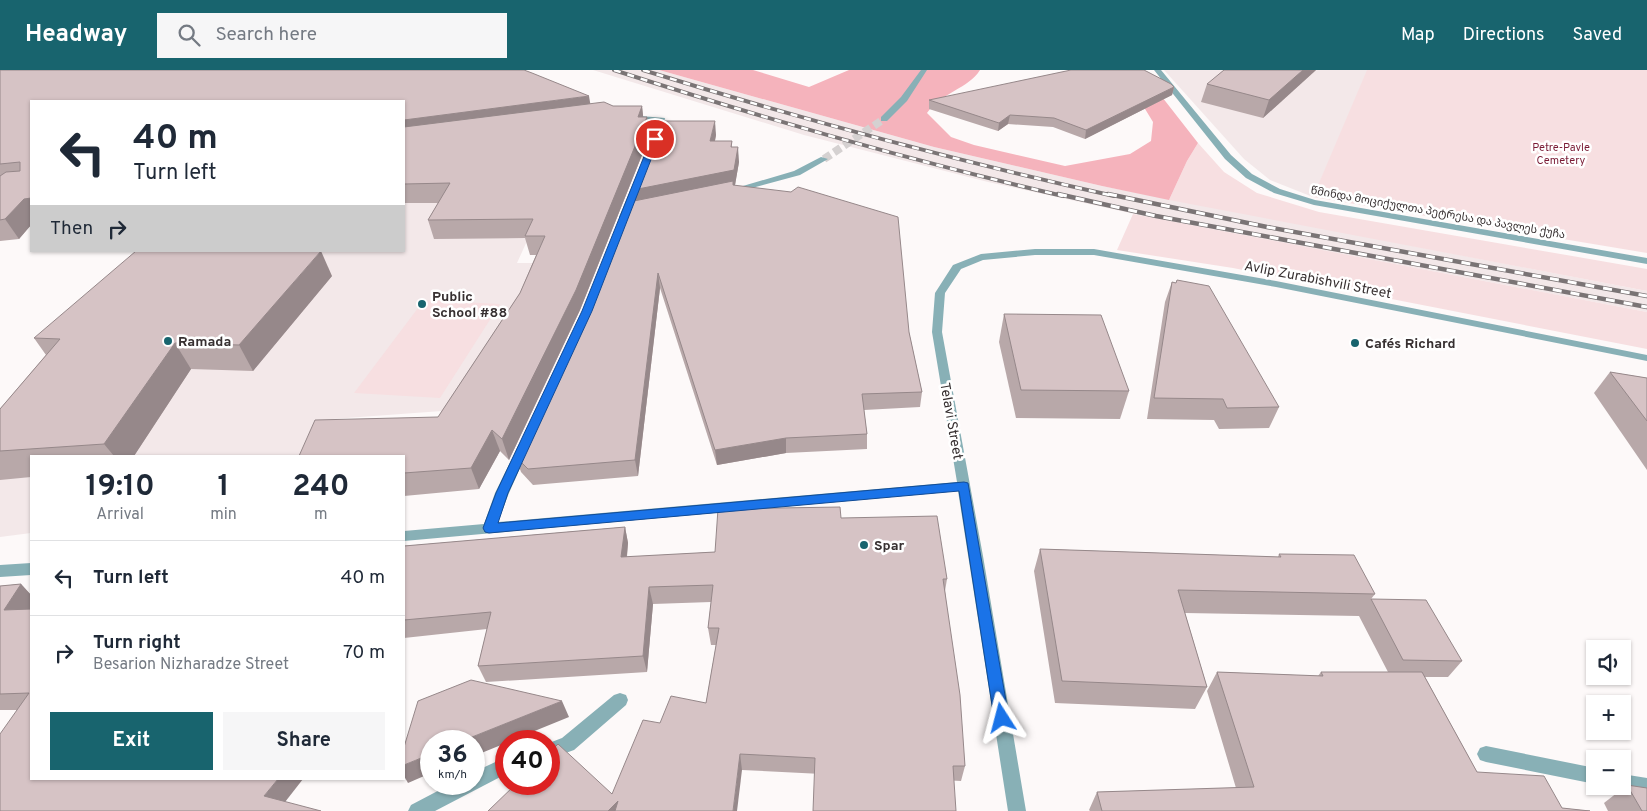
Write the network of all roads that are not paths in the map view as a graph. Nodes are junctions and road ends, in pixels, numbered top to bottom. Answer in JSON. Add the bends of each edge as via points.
{"nodes":[{"id":1,"x":924,"y":70,"type":"edge"},
{"id":2,"x":1157,"y":70,"type":"edge"},
{"id":3,"x":623,"y":116,"type":"edge"},
{"id":4,"x":884,"y":119,"type":"tunnel mouth"},
{"id":5,"x":652,"y":148,"type":"edge"},
{"id":6,"x":824,"y":159,"type":"tunnel mouth"},
{"id":7,"x":644,"y":166,"type":"edge"},
{"id":8,"x":718,"y":194,"type":"edge"},
{"id":9,"x":619,"y":230,"type":"edge"},
{"id":10,"x":981,"y":257,"type":"joint"},
{"id":11,"x":1647,"y":261,"type":"edge"},
{"id":12,"x":1647,"y":358,"type":"edge"},
{"id":13,"x":530,"y":432,"type":"edge"},
{"id":14,"x":964,"y":486,"type":"junction"},
{"id":15,"x":489,"y":528,"type":"junction"},
{"id":16,"x":405,"y":536,"type":"edge"},
{"id":17,"x":30,"y":569,"type":"edge"},
{"id":18,"x":0,"y":571,"type":"edge"},
{"id":19,"x":620,"y":700,"type":"dead end"},
{"id":20,"x":560,"y":747,"type":"edge"},
{"id":21,"x":1486,"y":754,"type":"dead end"},
{"id":22,"x":1586,"y":774,"type":"edge"},
{"id":23,"x":1631,"y":784,"type":"edge"},
{"id":24,"x":1647,"y":787,"type":"edge"},
{"id":25,"x":447,"y":795,"type":"edge"},
{"id":26,"x":417,"y":811,"type":"edge"},
{"id":27,"x":1017,"y":811,"type":"edge"}],
"edges":[{"from":1,"to":4,"type":"street","via":[[904,99]]},
{"from":2,"to":11,"type":"street","name":"წმინდა მოციქულთა პეტრესა და პავლეს ქუჩა","via":[[1228,157],[1249,176],[1277,191],[1314,202]]},
{"from":3,"to":5,"type":"street","via":[[662,120]]},
{"from":6,"to":8,"type":"street","via":[[797,173]]},
{"from":7,"to":9,"type":"street","via":[[631,211]]},
{"from":10,"to":12,"type":"street","name":"Avlip Zurabishvili Street","via":[[1035,252],[1094,252],[1276,284]]},
{"from":10,"to":14,"type":"street","name":"Telavi Street","via":[[957,267],[940,293],[937,332]]},
{"from":13,"to":15,"type":"street"},
{"from":14,"to":15,"type":"street"},
{"from":14,"to":27,"type":"street","name":"Telavi Street"},
{"from":15,"to":16,"type":"street"},
{"from":17,"to":18,"type":"street"},
{"from":19,"to":20,"type":"street","via":[[568,744]]},
{"from":21,"to":22,"type":"street"},
{"from":23,"to":24,"type":"street"},
{"from":25,"to":26,"type":"street"}]}
